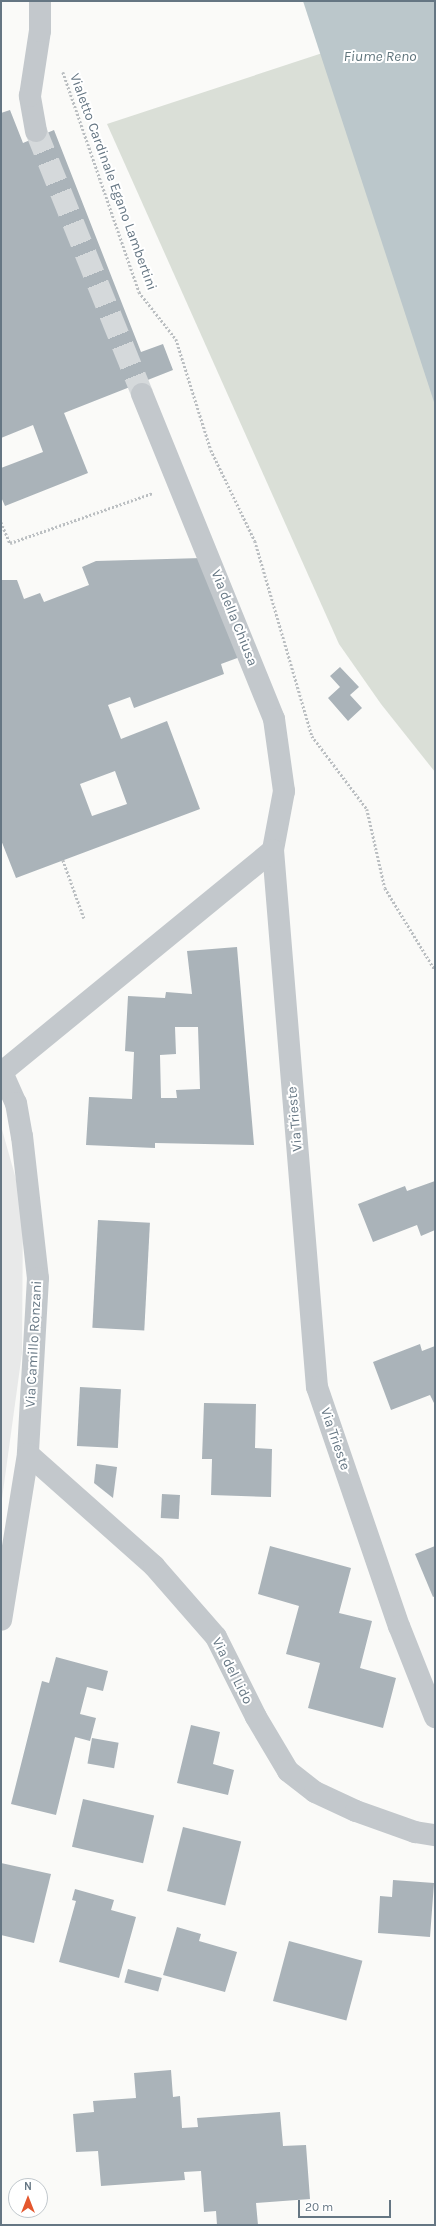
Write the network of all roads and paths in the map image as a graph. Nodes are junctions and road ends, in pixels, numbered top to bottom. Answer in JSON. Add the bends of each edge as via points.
{"nodes":[{"id":1,"x":40,"y":1,"type":"edge"},
{"id":2,"x":62,"y":70,"type":"dead end"},
{"id":3,"x":36,"y":131,"type":"tunnel mouth"},
{"id":4,"x":142,"y":394,"type":"tunnel mouth"},
{"id":5,"x":180,"y":484,"type":"junction"},
{"id":6,"x":1,"y":522,"type":"edge"},
{"id":7,"x":273,"y":850,"type":"junction"},
{"id":8,"x":63,"y":860,"type":"dead end"},
{"id":9,"x":84,"y":918,"type":"dead end"},
{"id":10,"x":435,"y":970,"type":"edge"},
{"id":11,"x":2,"y":1071,"type":"edge"},
{"id":12,"x":28,"y":1454,"type":"junction"},
{"id":13,"x":1,"y":1620,"type":"edge"},
{"id":14,"x":435,"y":1717,"type":"edge"},
{"id":15,"x":435,"y":1835,"type":"edge"}],
"edges":[{"from":1,"to":3,"type":"street","via":[[40,31],[30,96]]},
{"from":2,"to":10,"type":"path","name":"Vialetto Cardinale Egano Lambertini","via":[[139,292],[176,339],[211,450],[255,541],[312,736],[367,809],[385,888]]},
{"from":4,"to":5,"type":"street","name":"Via della Chiusa"},
{"from":5,"to":6,"type":"path","via":[[10,543]]},
{"from":5,"to":7,"type":"street","name":"Via della Chiusa","via":[[274,719],[284,791]]},
{"from":7,"to":11,"type":"street"},
{"from":7,"to":14,"type":"street","name":"Via Trieste","via":[[316,1387],[399,1626]]},
{"from":8,"to":9,"type":"path"},
{"from":11,"to":12,"type":"street","name":"Via Camillo Ronzani","via":[[16,1103],[22,1136],[38,1278]]},
{"from":12,"to":13,"type":"street","name":"Via Camillo Ronzani"},
{"from":12,"to":15,"type":"street","name":"Via del Lido","via":[[154,1566],[216,1637],[259,1723],[288,1771],[315,1792],[356,1811],[414,1832]]}]}
